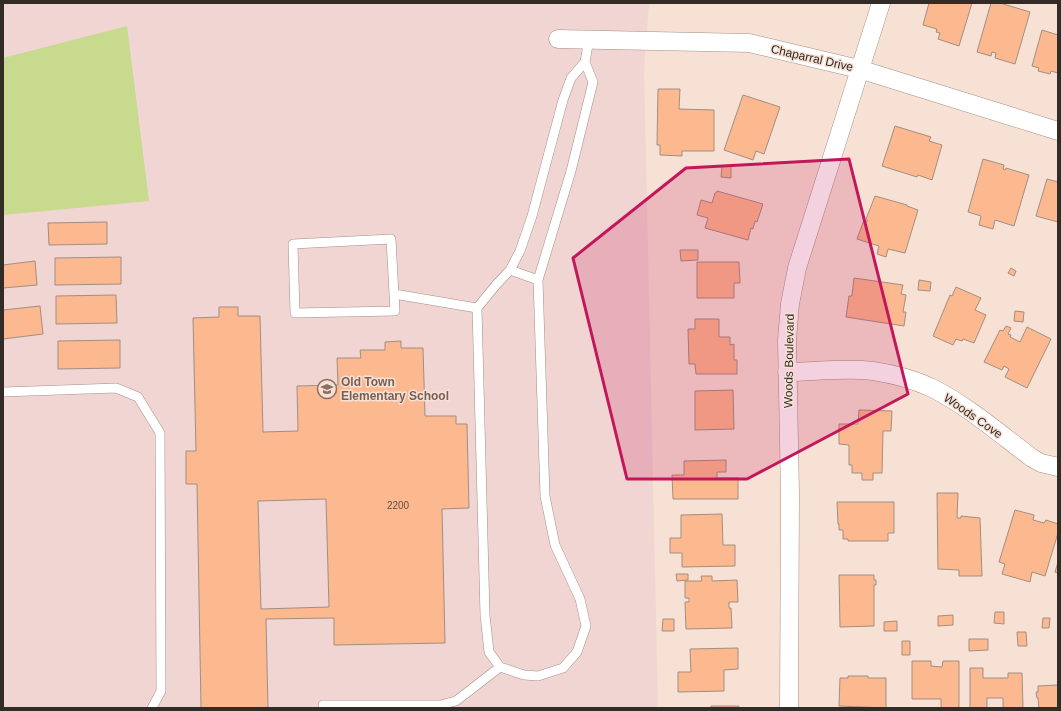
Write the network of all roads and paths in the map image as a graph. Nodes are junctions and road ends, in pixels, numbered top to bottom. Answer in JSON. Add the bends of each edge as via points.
{"nodes":[{"id":1,"x":880,"y":3,"type":"edge"},
{"id":2,"x":558,"y":38,"type":"dead end"},
{"id":3,"x":589,"y":38,"type":"junction"},
{"id":4,"x":585,"y":62,"type":"junction"},
{"id":5,"x":859,"y":69,"type":"junction"},
{"id":6,"x":1058,"y":131,"type":"edge"},
{"id":7,"x":510,"y":270,"type":"junction"},
{"id":8,"x":538,"y":280,"type":"junction"},
{"id":9,"x":394,"y":294,"type":"junction"},
{"id":10,"x":477,"y":308,"type":"junction"},
{"id":11,"x":787,"y":372,"type":"junction"},
{"id":12,"x":3,"y":392,"type":"edge"},
{"id":13,"x":1058,"y":468,"type":"edge"},
{"id":14,"x":500,"y":667,"type":"junction"},
{"id":15,"x":323,"y":705,"type":"dead end"},
{"id":16,"x":152,"y":708,"type":"edge"},
{"id":17,"x":789,"y":708,"type":"edge"}],
"edges":[{"from":1,"to":5,"type":"street","name":"Woods Boulevard"},
{"from":2,"to":3,"type":"street","name":"Chaparral Drive"},
{"from":3,"to":4,"type":"lane"},
{"from":3,"to":5,"type":"street","name":"Chaparral Drive","via":[[749,43]]},
{"from":4,"to":7,"type":"lane","via":[[571,78],[563,100],[532,216],[520,251]]},
{"from":4,"to":8,"type":"lane","via":[[593,82],[571,171]]},
{"from":5,"to":6,"type":"street","name":"Chaparral Drive"},
{"from":5,"to":11,"type":"street","name":"Woods Boulevard","via":[[797,268],[790,304]]},
{"from":7,"to":8,"type":"lane"},
{"from":7,"to":10,"type":"lane"},
{"from":8,"to":14,"type":"lane","via":[[545,496],[555,545],[580,599],[586,626],[577,652],[563,668],[538,676],[524,675]]},
{"from":9,"to":9,"type":"lane","via":[[391,240],[293,244],[295,313],[395,311]]},
{"from":9,"to":10,"type":"lane"},
{"from":10,"to":14,"type":"lane","via":[[485,615],[489,652]]},
{"from":11,"to":13,"type":"street","name":"Woods Cove","via":[[857,370],[902,377],[931,388],[959,404],[1032,458]]},
{"from":11,"to":17,"type":"street","name":"Woods Boulevard","via":[[790,495]]},
{"from":12,"to":16,"type":"lane","via":[[116,388],[138,397],[160,433],[161,691]]},
{"from":14,"to":15,"type":"lane","via":[[456,701],[440,705]]}]}
